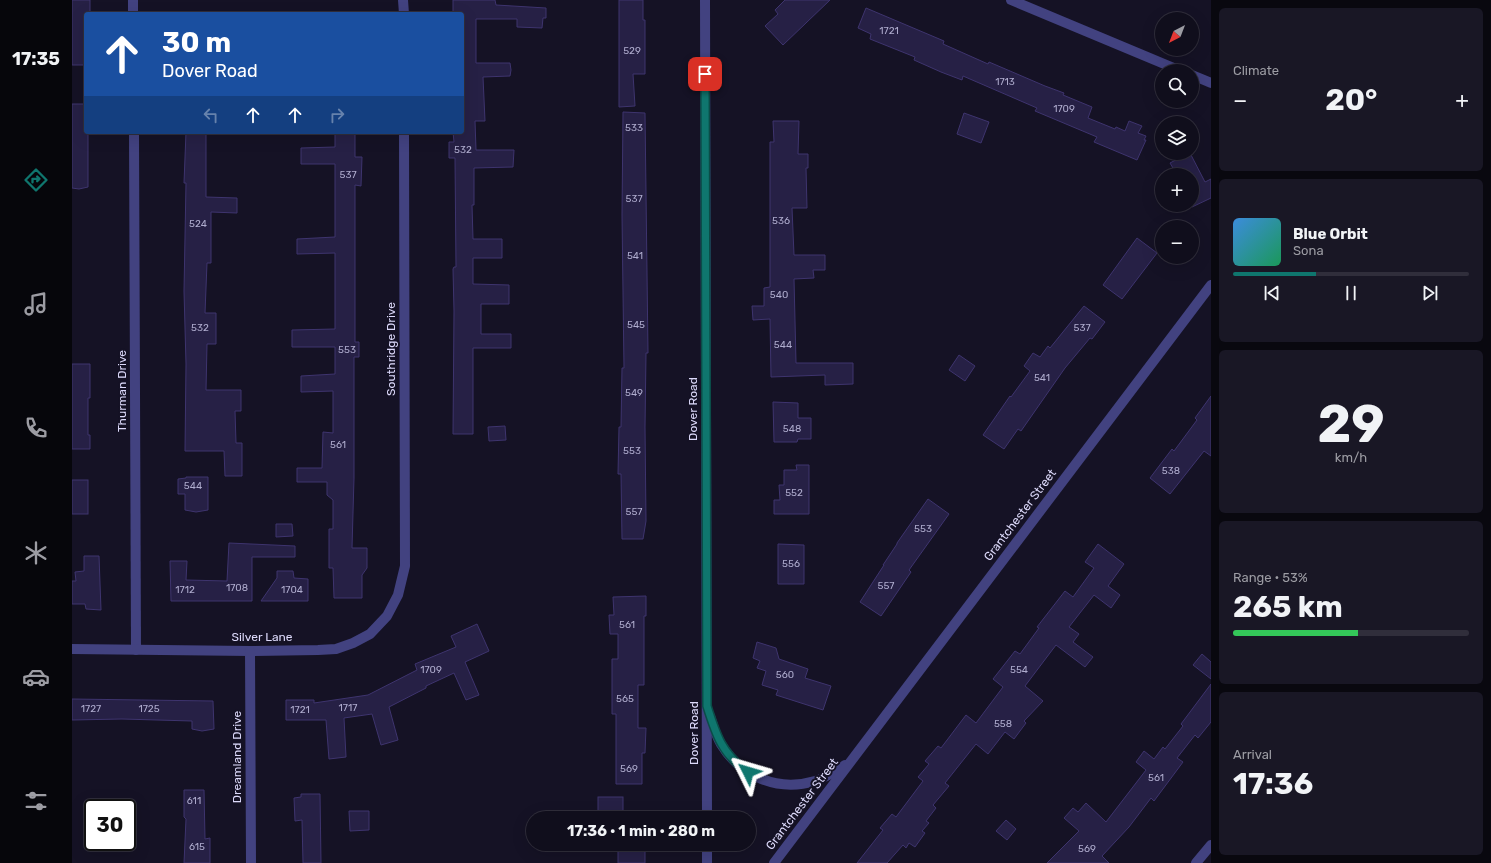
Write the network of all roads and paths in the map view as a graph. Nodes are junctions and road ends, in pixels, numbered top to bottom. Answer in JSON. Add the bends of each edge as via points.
{"nodes":[{"id":1,"x":133,"y":0,"type":"edge"},
{"id":2,"x":404,"y":0,"type":"edge"},
{"id":3,"x":705,"y":0,"type":"edge"},
{"id":4,"x":712,"y":0,"type":"edge"},
{"id":5,"x":1011,"y":0,"type":"edge"},
{"id":6,"x":133,"y":12,"type":"edge"},
{"id":7,"x":404,"y":12,"type":"edge"},
{"id":8,"x":705,"y":12,"type":"junction"},
{"id":9,"x":1164,"y":64,"type":"edge"},
{"id":10,"x":1199,"y":79,"type":"edge"},
{"id":11,"x":1211,"y":83,"type":"edge"},
{"id":12,"x":134,"y":134,"type":"edge"},
{"id":13,"x":404,"y":134,"type":"edge"},
{"id":14,"x":1211,"y":285,"type":"edge"},
{"id":15,"x":405,"y":566,"type":"joint"},
{"id":16,"x":72,"y":649,"type":"edge"},
{"id":17,"x":136,"y":650,"type":"junction"},
{"id":18,"x":250,"y":651,"type":"junction"},
{"id":19,"x":707,"y":706,"type":"junction"},
{"id":20,"x":850,"y":761,"type":"junction"},
{"id":21,"x":707,"y":811,"type":"edge"},
{"id":22,"x":1211,"y":845,"type":"edge"},
{"id":23,"x":707,"y":851,"type":"edge"},
{"id":24,"x":251,"y":863,"type":"edge"},
{"id":25,"x":707,"y":863,"type":"edge"},
{"id":26,"x":774,"y":863,"type":"edge"},
{"id":27,"x":1196,"y":863,"type":"edge"}],
"edges":[{"from":1,"to":6,"type":"street"},
{"from":2,"to":7,"type":"street"},
{"from":3,"to":8,"type":"street","name":"Dover Road"},
{"from":4,"to":8,"type":"street"},
{"from":5,"to":9,"type":"street"},
{"from":8,"to":19,"type":"street","name":"Dover Road"},
{"from":10,"to":11,"type":"street"},
{"from":12,"to":17,"type":"street","name":"Thurman Drive"},
{"from":13,"to":15,"type":"street","name":"Southridge Drive"},
{"from":14,"to":20,"type":"street","name":"Grantchester Street"},
{"from":15,"to":18,"type":"street","name":"Silver Lane","via":[[398,595],[387,616],[370,634],[336,649]]},
{"from":16,"to":17,"type":"street","name":"Silver Lane"},
{"from":17,"to":18,"type":"street","name":"Silver Lane"},
{"from":18,"to":24,"type":"street","name":"Dreamland Drive"},
{"from":19,"to":20,"type":"street","name":"Grantchester Street","via":[[714,730],[728,755],[755,777],[775,784],[794,786],[816,781]]},
{"from":19,"to":21,"type":"street","name":"Dover Road"},
{"from":20,"to":26,"type":"street","name":"Grantchester Street"},
{"from":22,"to":27,"type":"street"},
{"from":23,"to":25,"type":"street"}]}
